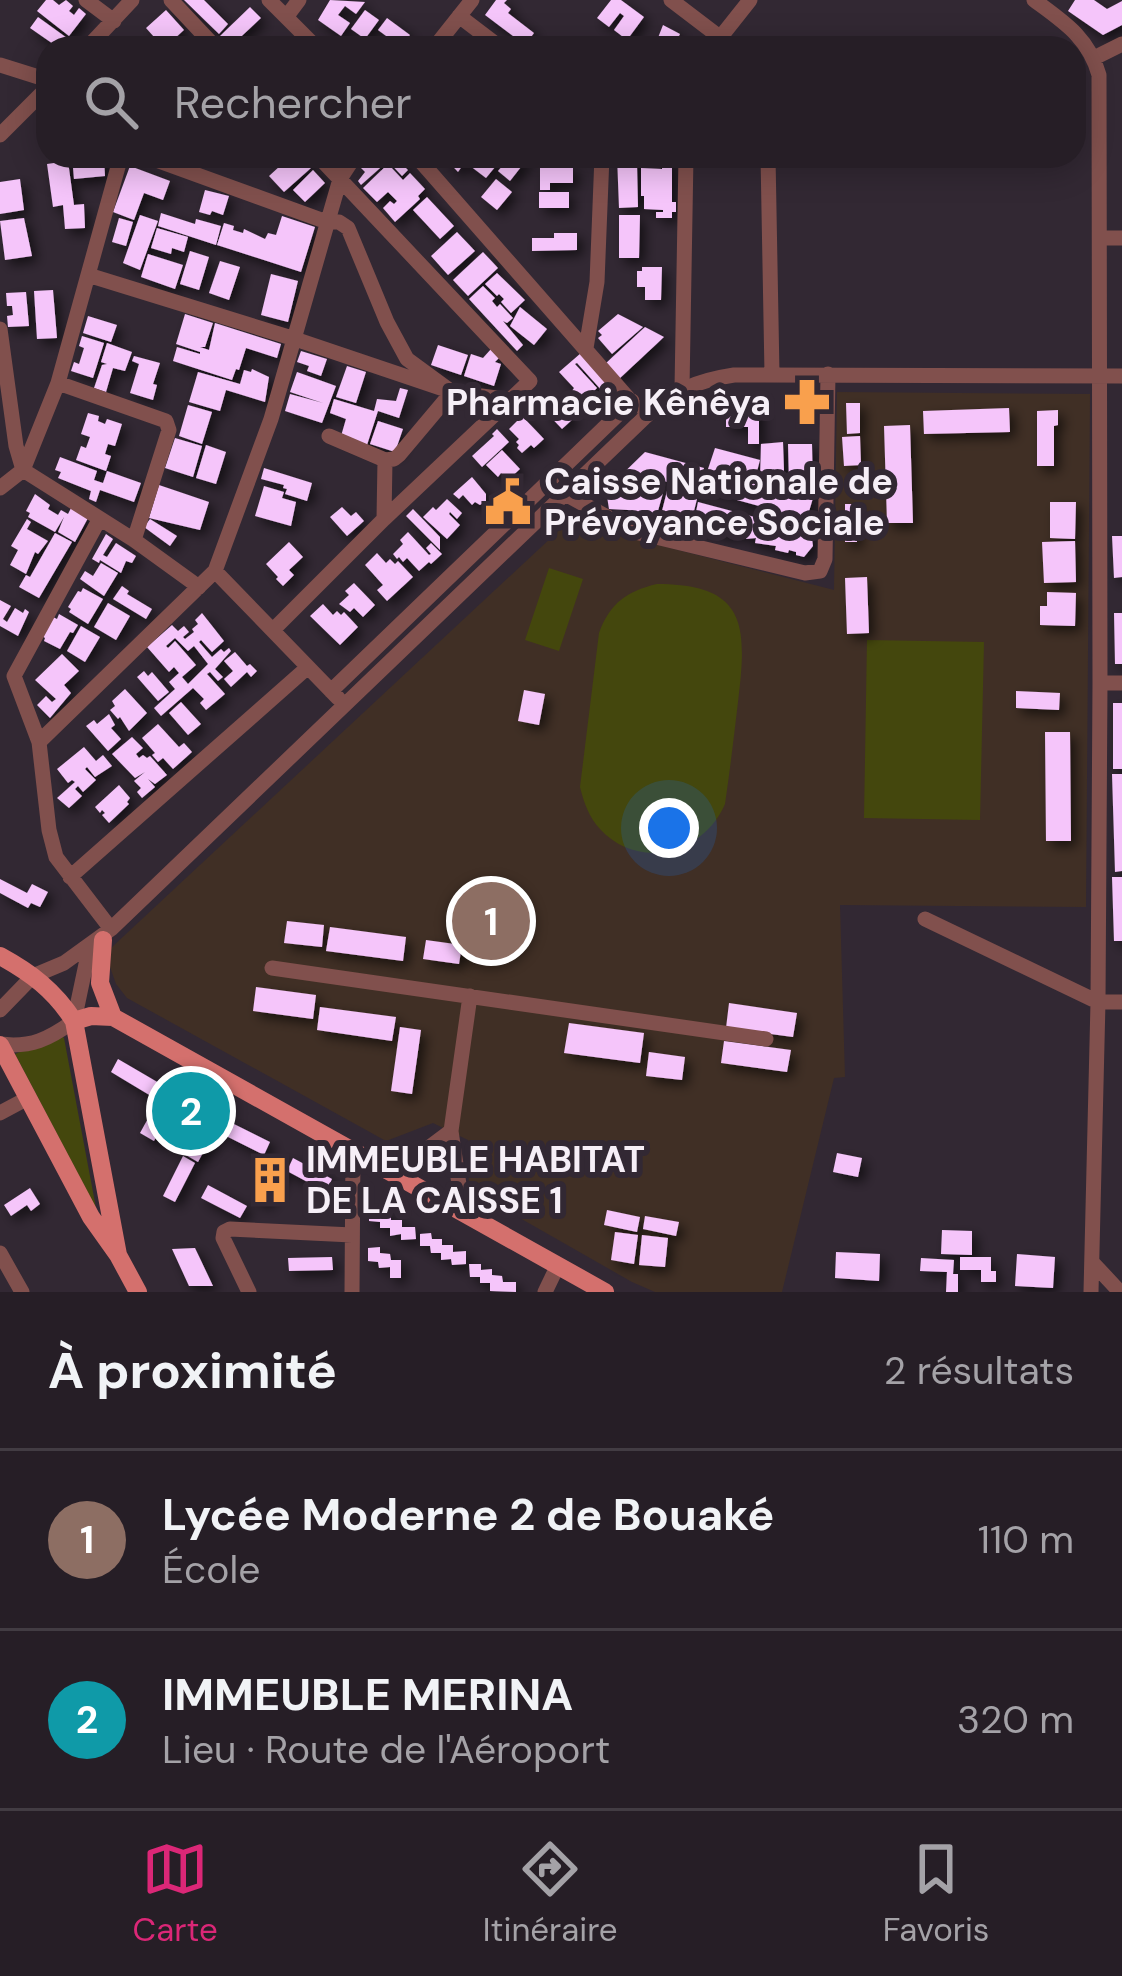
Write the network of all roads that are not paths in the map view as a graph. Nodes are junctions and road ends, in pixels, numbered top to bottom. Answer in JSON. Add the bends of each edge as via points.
{"nodes":[{"id":1,"x":86,"y":0,"type":"edge"},
{"id":2,"x":132,"y":0,"type":"edge"},
{"id":3,"x":171,"y":0,"type":"edge"},
{"id":4,"x":269,"y":0,"type":"edge"},
{"id":5,"x":299,"y":0,"type":"edge"},
{"id":6,"x":472,"y":0,"type":"edge"},
{"id":7,"x":671,"y":0,"type":"edge"},
{"id":8,"x":694,"y":0,"type":"edge"},
{"id":9,"x":750,"y":0,"type":"edge"},
{"id":10,"x":1034,"y":0,"type":"edge"},
{"id":11,"x":287,"y":16,"type":"junction"},
{"id":12,"x":459,"y":16,"type":"junction"},
{"id":13,"x":114,"y":21,"type":"junction"},
{"id":14,"x":99,"y":36,"type":"edge"},
{"id":15,"x":205,"y":36,"type":"edge"},
{"id":16,"x":306,"y":36,"type":"edge"},
{"id":17,"x":443,"y":36,"type":"edge"},
{"id":18,"x":485,"y":36,"type":"edge"},
{"id":19,"x":712,"y":36,"type":"edge"},
{"id":20,"x":715,"y":36,"type":"edge"},
{"id":21,"x":720,"y":36,"type":"edge"},
{"id":22,"x":1079,"y":36,"type":"edge"},
{"id":23,"x":1122,"y":44,"type":"edge"},
{"id":24,"x":1086,"y":45,"type":"edge"},
{"id":25,"x":1094,"y":58,"type":"junction"},
{"id":26,"x":0,"y":65,"type":"edge"},
{"id":27,"x":36,"y":79,"type":"edge"},
{"id":28,"x":36,"y":97,"type":"edge"},
{"id":29,"x":0,"y":136,"type":"edge"},
{"id":30,"x":118,"y":168,"type":"edge"},
{"id":31,"x":178,"y":168,"type":"edge"},
{"id":32,"x":329,"y":168,"type":"edge"},
{"id":33,"x":348,"y":168,"type":"edge"},
{"id":34,"x":427,"y":168,"type":"edge"},
{"id":35,"x":602,"y":168,"type":"edge"},
{"id":36,"x":686,"y":168,"type":"edge"},
{"id":37,"x":768,"y":168,"type":"edge"},
{"id":38,"x":340,"y":179,"type":"junction"},
{"id":39,"x":326,"y":222,"type":"junction"},
{"id":40,"x":1100,"y":238,"type":"junction"},
{"id":41,"x":1122,"y":238,"type":"edge"},
{"id":42,"x":88,"y":275,"type":"junction"},
{"id":43,"x":0,"y":329,"type":"edge"},
{"id":44,"x":295,"y":339,"type":"junction"},
{"id":45,"x":586,"y":348,"type":"junction"},
{"id":46,"x":772,"y":374,"type":"junction"},
{"id":47,"x":828,"y":374,"type":"junction"},
{"id":48,"x":1101,"y":376,"type":"junction"},
{"id":49,"x":1122,"y":376,"type":"edge"},
{"id":50,"x":58,"y":383,"type":"junction"},
{"id":51,"x":682,"y":389,"type":"junction"},
{"id":52,"x":452,"y":392,"type":"junction"},
{"id":53,"x":512,"y":400,"type":"junction"},
{"id":54,"x":632,"y":401,"type":"junction"},
{"id":55,"x":644,"y":418,"type":"junction"},
{"id":56,"x":329,"y":436,"type":"dead end"},
{"id":57,"x":385,"y":460,"type":"junction"},
{"id":58,"x":23,"y":470,"type":"junction"},
{"id":59,"x":0,"y":488,"type":"edge"},
{"id":60,"x":566,"y":494,"type":"junction"},
{"id":61,"x":384,"y":518,"type":"junction"},
{"id":62,"x":99,"y":520,"type":"junction"},
{"id":63,"x":134,"y":540,"type":"junction"},
{"id":64,"x":215,"y":571,"type":"junction"},
{"id":65,"x":199,"y":587,"type":"junction"},
{"id":66,"x":274,"y":629,"type":"junction"},
{"id":67,"x":308,"y":667,"type":"junction"},
{"id":68,"x":1100,"y":683,"type":"junction"},
{"id":69,"x":1122,"y":683,"type":"edge"},
{"id":70,"x":331,"y":691,"type":"junction"},
{"id":71,"x":344,"y":706,"type":"junction"},
{"id":72,"x":39,"y":742,"type":"junction"},
{"id":73,"x":70,"y":877,"type":"junction"},
{"id":74,"x":925,"y":919,"type":"dead end"},
{"id":75,"x":107,"y":935,"type":"junction"},
{"id":76,"x":0,"y":956,"type":"edge"},
{"id":77,"x":272,"y":968,"type":"dead end"},
{"id":78,"x":33,"y":976,"type":"junction"},
{"id":79,"x":470,"y":996,"type":"junction"},
{"id":80,"x":1098,"y":1002,"type":"junction"},
{"id":81,"x":1122,"y":1002,"type":"edge"},
{"id":82,"x":0,"y":1010,"type":"edge"},
{"id":83,"x":113,"y":1017,"type":"junction"},
{"id":84,"x":74,"y":1021,"type":"junction"},
{"id":85,"x":766,"y":1040,"type":"dead end"},
{"id":86,"x":0,"y":1045,"type":"edge"},
{"id":87,"x":28,"y":1098,"type":"junction"},
{"id":88,"x":0,"y":1113,"type":"edge"},
{"id":89,"x":451,"y":1131,"type":"junction"},
{"id":90,"x":352,"y":1149,"type":"junction"},
{"id":91,"x":395,"y":1173,"type":"junction"},
{"id":92,"x":463,"y":1211,"type":"junction"},
{"id":93,"x":352,"y":1235,"type":"junction"},
{"id":94,"x":0,"y":1252,"type":"edge"},
{"id":95,"x":118,"y":1255,"type":"junction"},
{"id":96,"x":1092,"y":1262,"type":"junction"},
{"id":97,"x":558,"y":1264,"type":"junction"},
{"id":98,"x":22,"y":1292,"type":"edge"},
{"id":99,"x":138,"y":1292,"type":"edge"},
{"id":100,"x":249,"y":1292,"type":"edge"},
{"id":101,"x":352,"y":1292,"type":"edge"},
{"id":102,"x":545,"y":1292,"type":"edge"},
{"id":103,"x":605,"y":1292,"type":"edge"},
{"id":104,"x":1091,"y":1292,"type":"edge"},
{"id":105,"x":1120,"y":1292,"type":"edge"}],
"edges":[{"from":1,"to":13,"type":"street"},
{"from":2,"to":13,"type":"street"},
{"from":3,"to":15,"type":"street"},
{"from":4,"to":11,"type":"street"},
{"from":5,"to":11,"type":"street"},
{"from":6,"to":12,"type":"street"},
{"from":7,"to":19,"type":"street"},
{"from":8,"to":20,"type":"street"},
{"from":9,"to":21,"type":"street"},
{"from":10,"to":22,"type":"street"},
{"from":11,"to":16,"type":"street"},
{"from":12,"to":17,"type":"street"},
{"from":12,"to":18,"type":"street"},
{"from":13,"to":14,"type":"street"},
{"from":23,"to":25,"type":"street"},
{"from":24,"to":25,"type":"street"},
{"from":25,"to":40,"type":"street"},
{"from":26,"to":27,"type":"street"},
{"from":28,"to":29,"type":"street"},
{"from":30,"to":42,"type":"street"},
{"from":31,"to":39,"type":"street"},
{"from":32,"to":38,"type":"street"},
{"from":33,"to":38,"type":"street"},
{"from":34,"to":45,"type":"street"},
{"from":35,"to":45,"type":"street"},
{"from":36,"to":51,"type":"street"},
{"from":37,"to":46,"type":"street"},
{"from":38,"to":39,"type":"street"},
{"from":38,"to":53,"type":"street","via":[[530,378]]},
{"from":39,"to":44,"type":"street"},
{"from":39,"to":52,"type":"street","via":[[348,228],[407,359]]},
{"from":40,"to":41,"type":"street"},
{"from":40,"to":48,"type":"street"},
{"from":42,"to":44,"type":"street"},
{"from":42,"to":50,"type":"street"},
{"from":43,"to":58,"type":"street"},
{"from":44,"to":52,"type":"street"},
{"from":44,"to":64,"type":"street"},
{"from":45,"to":54,"type":"street"},
{"from":46,"to":47,"type":"street"},
{"from":46,"to":51,"type":"street"},
{"from":47,"to":48,"type":"street"},
{"from":47,"to":60,"type":"street","via":[[820,572],[635,532]]},
{"from":48,"to":49,"type":"street"},
{"from":48,"to":68,"type":"street"},
{"from":50,"to":58,"type":"street"},
{"from":50,"to":63,"type":"street","via":[[166,421]]},
{"from":51,"to":55,"type":"street"},
{"from":52,"to":53,"type":"street"},
{"from":52,"to":57,"type":"street","via":[[399,455]]},
{"from":53,"to":61,"type":"street"},
{"from":54,"to":55,"type":"street"},
{"from":54,"to":70,"type":"street"},
{"from":55,"to":60,"type":"street"},
{"from":56,"to":57,"type":"street"},
{"from":57,"to":61,"type":"street"},
{"from":58,"to":59,"type":"street"},
{"from":58,"to":62,"type":"street"},
{"from":60,"to":71,"type":"street"},
{"from":61,"to":66,"type":"street"},
{"from":62,"to":63,"type":"street"},
{"from":62,"to":72,"type":"street","via":[[15,671]]},
{"from":63,"to":65,"type":"street"},
{"from":64,"to":65,"type":"street"},
{"from":64,"to":66,"type":"street"},
{"from":65,"to":72,"type":"street"},
{"from":66,"to":67,"type":"street"},
{"from":67,"to":70,"type":"street"},
{"from":67,"to":73,"type":"street"},
{"from":68,"to":69,"type":"street"},
{"from":68,"to":80,"type":"street"},
{"from":70,"to":71,"type":"street"},
{"from":71,"to":75,"type":"street"},
{"from":72,"to":73,"type":"street","via":[[49,830]]},
{"from":73,"to":75,"type":"street"},
{"from":74,"to":80,"type":"street"},
{"from":75,"to":78,"type":"street"},
{"from":75,"to":83,"type":"main road","via":[[100,983]]},
{"from":75,"to":84,"type":"street","via":[[86,964]]},
{"from":76,"to":78,"type":"main road"},
{"from":77,"to":79,"type":"street"},
{"from":78,"to":82,"type":"street"},
{"from":78,"to":84,"type":"main road"},
{"from":79,"to":85,"type":"street"},
{"from":79,"to":89,"type":"street"},
{"from":80,"to":81,"type":"street"},
{"from":80,"to":96,"type":"street"},
{"from":83,"to":84,"type":"main road"},
{"from":83,"to":90,"type":"main road"},
{"from":84,"to":86,"type":"street","via":[[37,1043]]},
{"from":84,"to":95,"type":"main road"},
{"from":86,"to":87,"type":"main road"},
{"from":87,"to":88,"type":"street"},
{"from":87,"to":95,"type":"main road"},
{"from":89,"to":91,"type":"street"},
{"from":89,"to":92,"type":"street"},
{"from":90,"to":91,"type":"main road"},
{"from":90,"to":93,"type":"street"},
{"from":91,"to":92,"type":"main road"},
{"from":92,"to":97,"type":"main road"},
{"from":93,"to":100,"type":"street","via":[[224,1232]]},
{"from":93,"to":101,"type":"street"},
{"from":94,"to":98,"type":"street"},
{"from":95,"to":99,"type":"main road"},
{"from":96,"to":104,"type":"street"},
{"from":96,"to":105,"type":"street"},
{"from":97,"to":102,"type":"street"},
{"from":97,"to":103,"type":"main road"}]}
